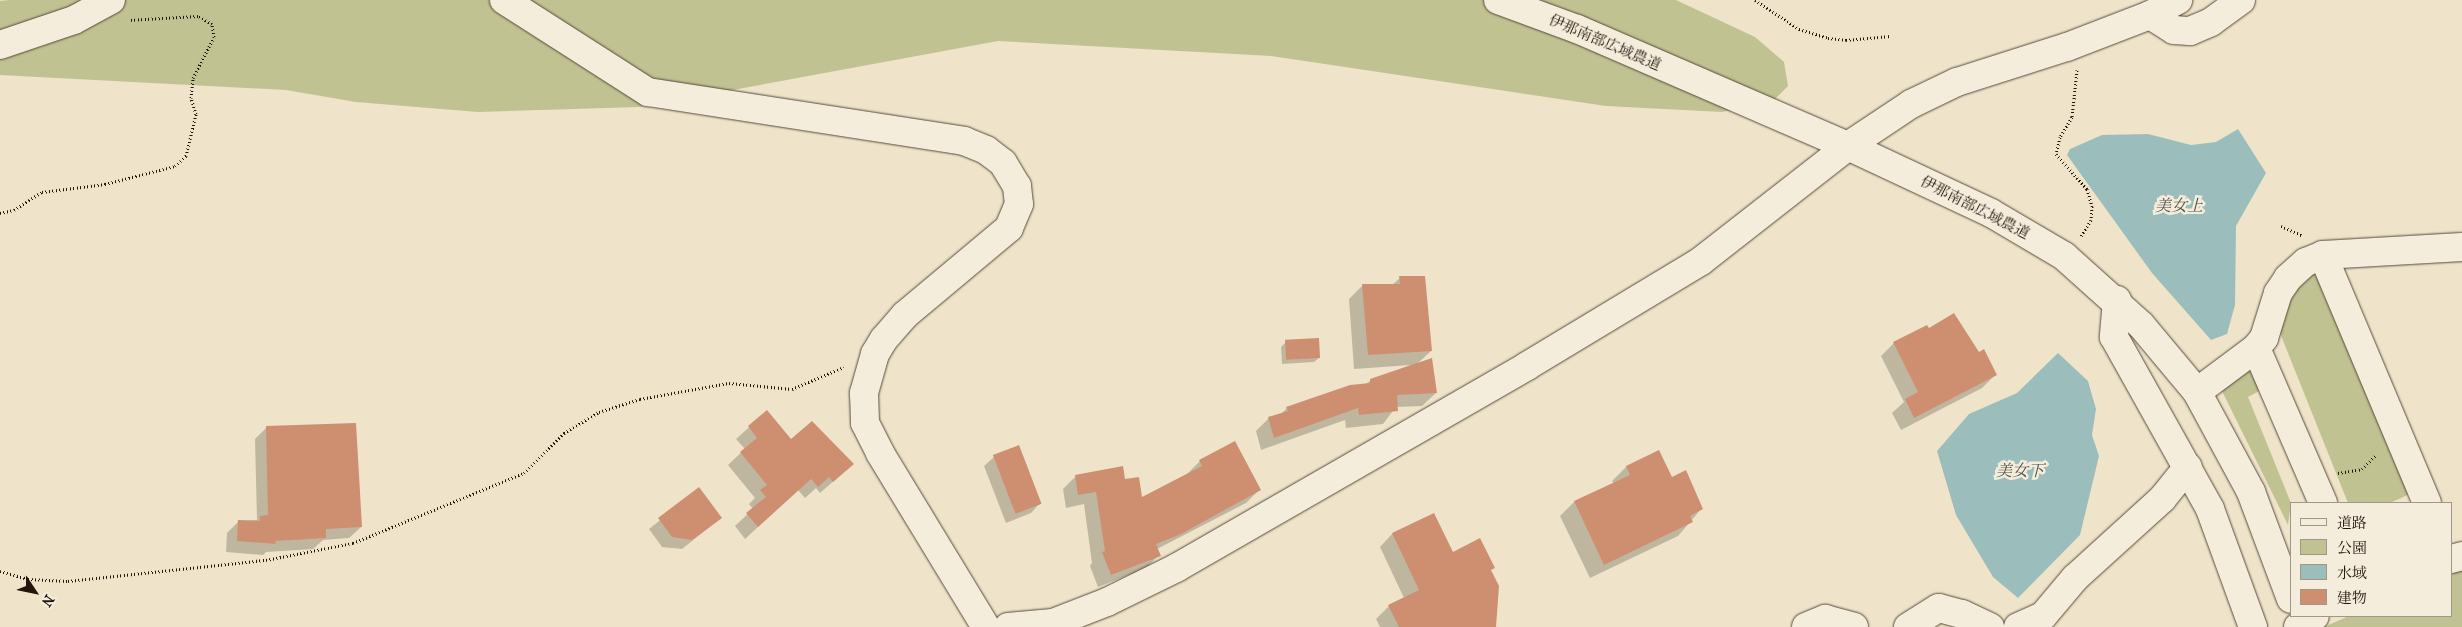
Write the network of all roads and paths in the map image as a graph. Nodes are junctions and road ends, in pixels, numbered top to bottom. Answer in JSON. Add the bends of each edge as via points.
{"nodes":[{"id":1,"x":504,"y":0,"type":"edge"},
{"id":2,"x":1498,"y":0,"type":"edge"},
{"id":3,"x":1755,"y":0,"type":"edge"},
{"id":4,"x":2178,"y":0,"type":"edge"},
{"id":5,"x":2241,"y":0,"type":"edge"},
{"id":6,"x":116,"y":10,"type":"edge"},
{"id":7,"x":2150,"y":15,"type":"junction"},
{"id":8,"x":1891,"y":36,"type":"dead end"},
{"id":9,"x":0,"y":45,"type":"edge"},
{"id":10,"x":2076,"y":68,"type":"dead end"},
{"id":11,"x":1848,"y":146,"type":"junction"},
{"id":12,"x":0,"y":213,"type":"edge"},
{"id":13,"x":2076,"y":242,"type":"dead end"},
{"id":14,"x":2462,"y":247,"type":"edge"},
{"id":15,"x":2323,"y":255,"type":"junction"},
{"id":16,"x":2117,"y":300,"type":"junction"},
{"id":17,"x":2256,"y":348,"type":"junction"},
{"id":18,"x":875,"y":354,"type":"junction"},
{"id":19,"x":2197,"y":392,"type":"junction"},
{"id":20,"x":2379,"y":451,"type":"dead end"},
{"id":21,"x":2188,"y":467,"type":"junction"},
{"id":22,"x":2334,"y":472,"type":"dead end"},
{"id":23,"x":2323,"y":502,"type":"edge"},
{"id":24,"x":2427,"y":502,"type":"edge"},
{"id":25,"x":2282,"y":542,"type":"edge"},
{"id":26,"x":0,"y":571,"type":"edge"},
{"id":27,"x":2290,"y":595,"type":"edge"},
{"id":28,"x":2313,"y":617,"type":"edge"},
{"id":29,"x":986,"y":627,"type":"edge"},
{"id":30,"x":1008,"y":627,"type":"edge"},
{"id":31,"x":1806,"y":627,"type":"edge"},
{"id":32,"x":1854,"y":627,"type":"edge"},
{"id":33,"x":1908,"y":627,"type":"edge"},
{"id":34,"x":1990,"y":627,"type":"edge"},
{"id":35,"x":2018,"y":627,"type":"edge"},
{"id":36,"x":2253,"y":627,"type":"edge"},
{"id":37,"x":2297,"y":627,"type":"edge"}],
"edges":[{"from":1,"to":18,"type":"street","via":[[648,92],[964,141],[986,150],[1003,163],[1017,186],[1019,204],[1009,228],[905,315]]},
{"from":2,"to":11,"type":"street","name":"伊那南部広域農道","via":[[1576,29]]},
{"from":3,"to":8,"type":"path","via":[[1799,29],[1828,38],[1846,40]]},
{"from":4,"to":7,"type":"street"},
{"from":5,"to":7,"type":"street","via":[[2211,22],[2190,31],[2174,30]]},
{"from":6,"to":9,"type":"street","via":[[74,20]]},
{"from":6,"to":12,"type":"path","via":[[198,16],[212,24],[214,37],[193,78],[191,98],[196,114],[186,156],[175,166],[105,184],[42,192],[14,210]]},
{"from":7,"to":11,"type":"street","via":[[2067,47],[1957,82],[1911,104]]},
{"from":10,"to":13,"type":"path","via":[[2072,117],[2060,137],[2056,154],[2087,190],[2092,206],[2091,220]]},
{"from":11,"to":16,"type":"street","name":"伊那南部広域農道","via":[[1991,213],[2064,256]]},
{"from":11,"to":30,"type":"street","via":[[1701,261],[1527,366],[1178,567],[1106,602],[1053,623]]},
{"from":14,"to":15,"type":"street"},
{"from":15,"to":17,"type":"street","via":[[2306,262],[2288,278],[2278,293],[2264,338]]},
{"from":15,"to":24,"type":"street"},
{"from":16,"to":19,"type":"street","name":"伊那南部広域農道"},
{"from":16,"to":21,"type":"street","via":[[2114,337]]},
{"from":17,"to":19,"type":"street"},
{"from":17,"to":23,"type":"street"},
{"from":18,"to":26,"type":"path","via":[[792,389],[729,383],[640,399],[599,412],[564,433],[524,473],[353,543],[266,560],[68,581],[28,579]]},
{"from":18,"to":29,"type":"street","via":[[864,393],[865,422],[880,453]]},
{"from":19,"to":25,"type":"street","name":"伊那南部広域農道"},
{"from":20,"to":22,"type":"path","via":[[2373,461],[2362,469]]},
{"from":21,"to":35,"type":"street","via":[[2162,499],[2075,578],[2043,616]]},
{"from":21,"to":36,"type":"street","via":[[2210,508]]},
{"from":25,"to":27,"type":"street","name":"伊那南部広域農道"},
{"from":28,"to":37,"type":"street"},
{"from":31,"to":32,"type":"street","via":[[1825,619]]},
{"from":33,"to":34,"type":"street","via":[[1939,608]]}]}
